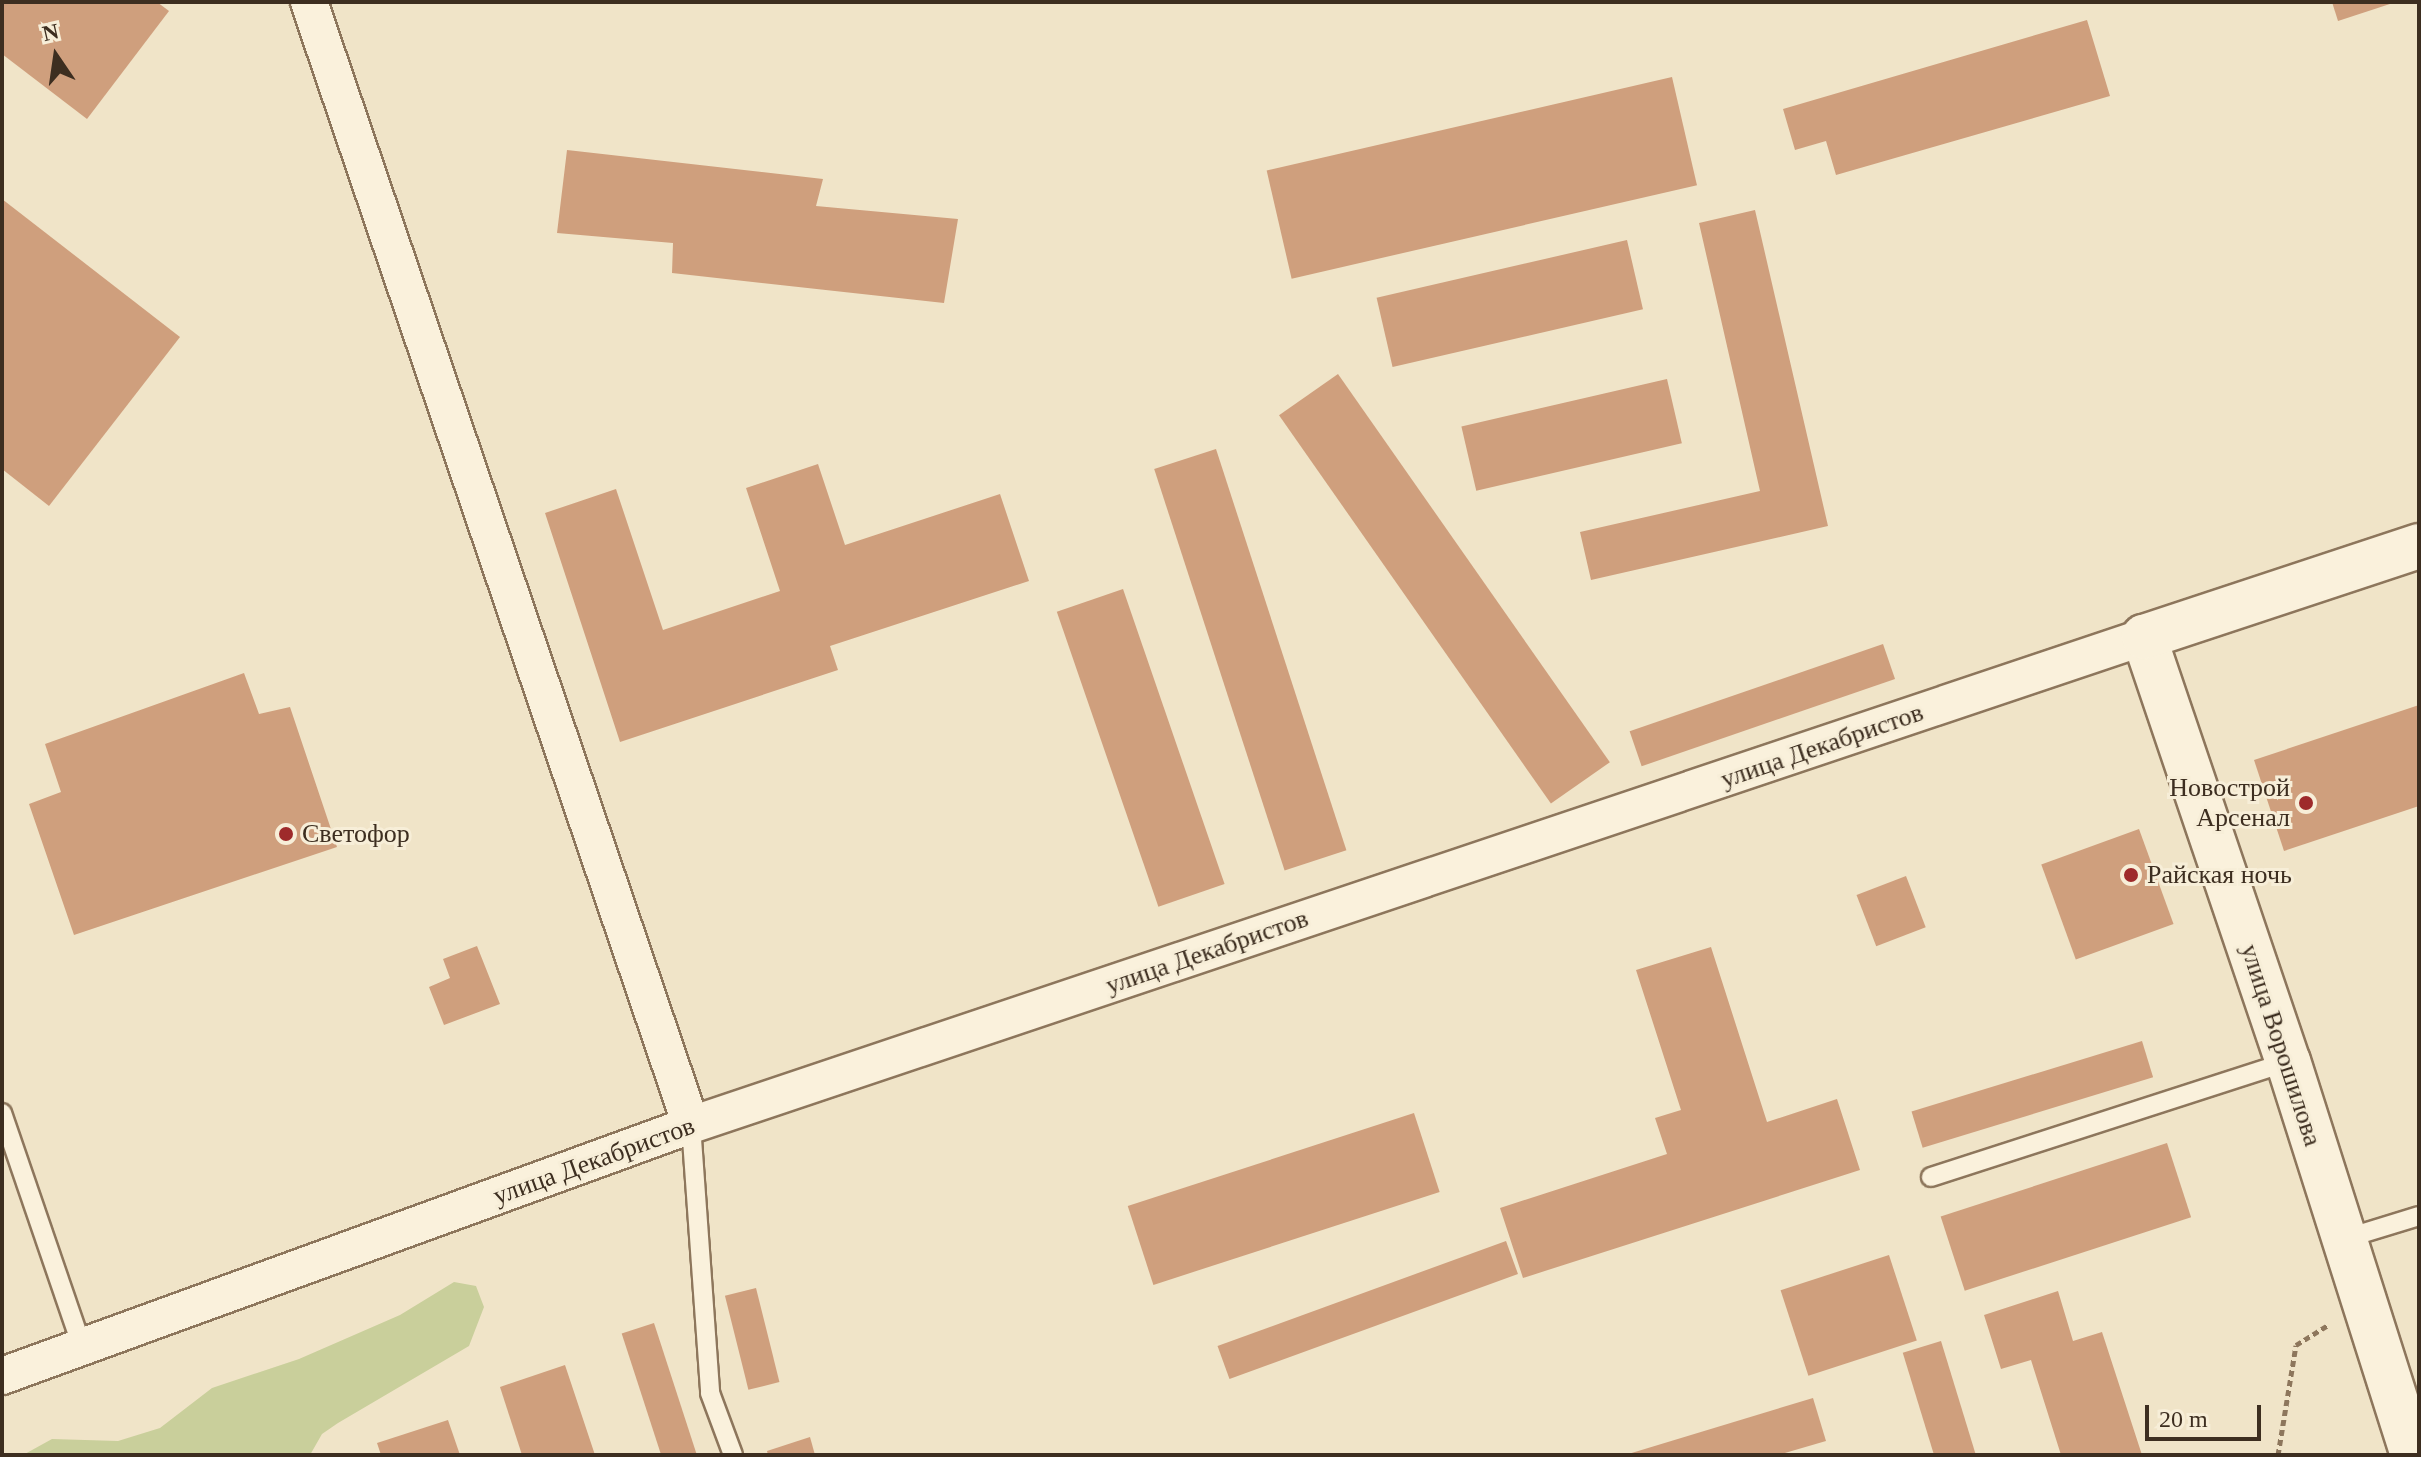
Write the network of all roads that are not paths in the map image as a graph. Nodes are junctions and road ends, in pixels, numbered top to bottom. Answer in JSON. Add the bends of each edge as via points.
{"nodes":[{"id":1,"x":309,"y":2,"type":"edge"},
{"id":2,"x":2419,"y":546,"type":"edge"},
{"id":3,"x":2144,"y":637,"type":"junction"},
{"id":4,"x":2288,"y":1062,"type":"junction"},
{"id":5,"x":2,"y":1113,"type":"edge"},
{"id":6,"x":691,"y":1125,"type":"junction"},
{"id":7,"x":1931,"y":1177,"type":"dead end"},
{"id":8,"x":2419,"y":1216,"type":"edge"},
{"id":9,"x":2344,"y":1239,"type":"junction"},
{"id":10,"x":82,"y":1346,"type":"junction"},
{"id":11,"x":2,"y":1376,"type":"edge"},
{"id":12,"x":733,"y":1455,"type":"edge"},
{"id":13,"x":2413,"y":1455,"type":"edge"}],
"edges":[{"from":1,"to":6,"type":"street"},
{"from":2,"to":3,"type":"street","name":"улица Декабристов"},
{"from":3,"to":4,"type":"street","name":"улица Ворошилова"},
{"from":3,"to":6,"type":"street","name":"улица Декабристов"},
{"from":4,"to":7,"type":"lane"},
{"from":4,"to":9,"type":"street","name":"улица Ворошилова"},
{"from":5,"to":10,"type":"lane"},
{"from":6,"to":10,"type":"street","name":"улица Декабристов"},
{"from":6,"to":12,"type":"lane","via":[[710,1393]]},
{"from":8,"to":9,"type":"lane"},
{"from":9,"to":13,"type":"street","name":"улица Ворошилова"},
{"from":10,"to":11,"type":"street","name":"улица Декабристов"}]}
